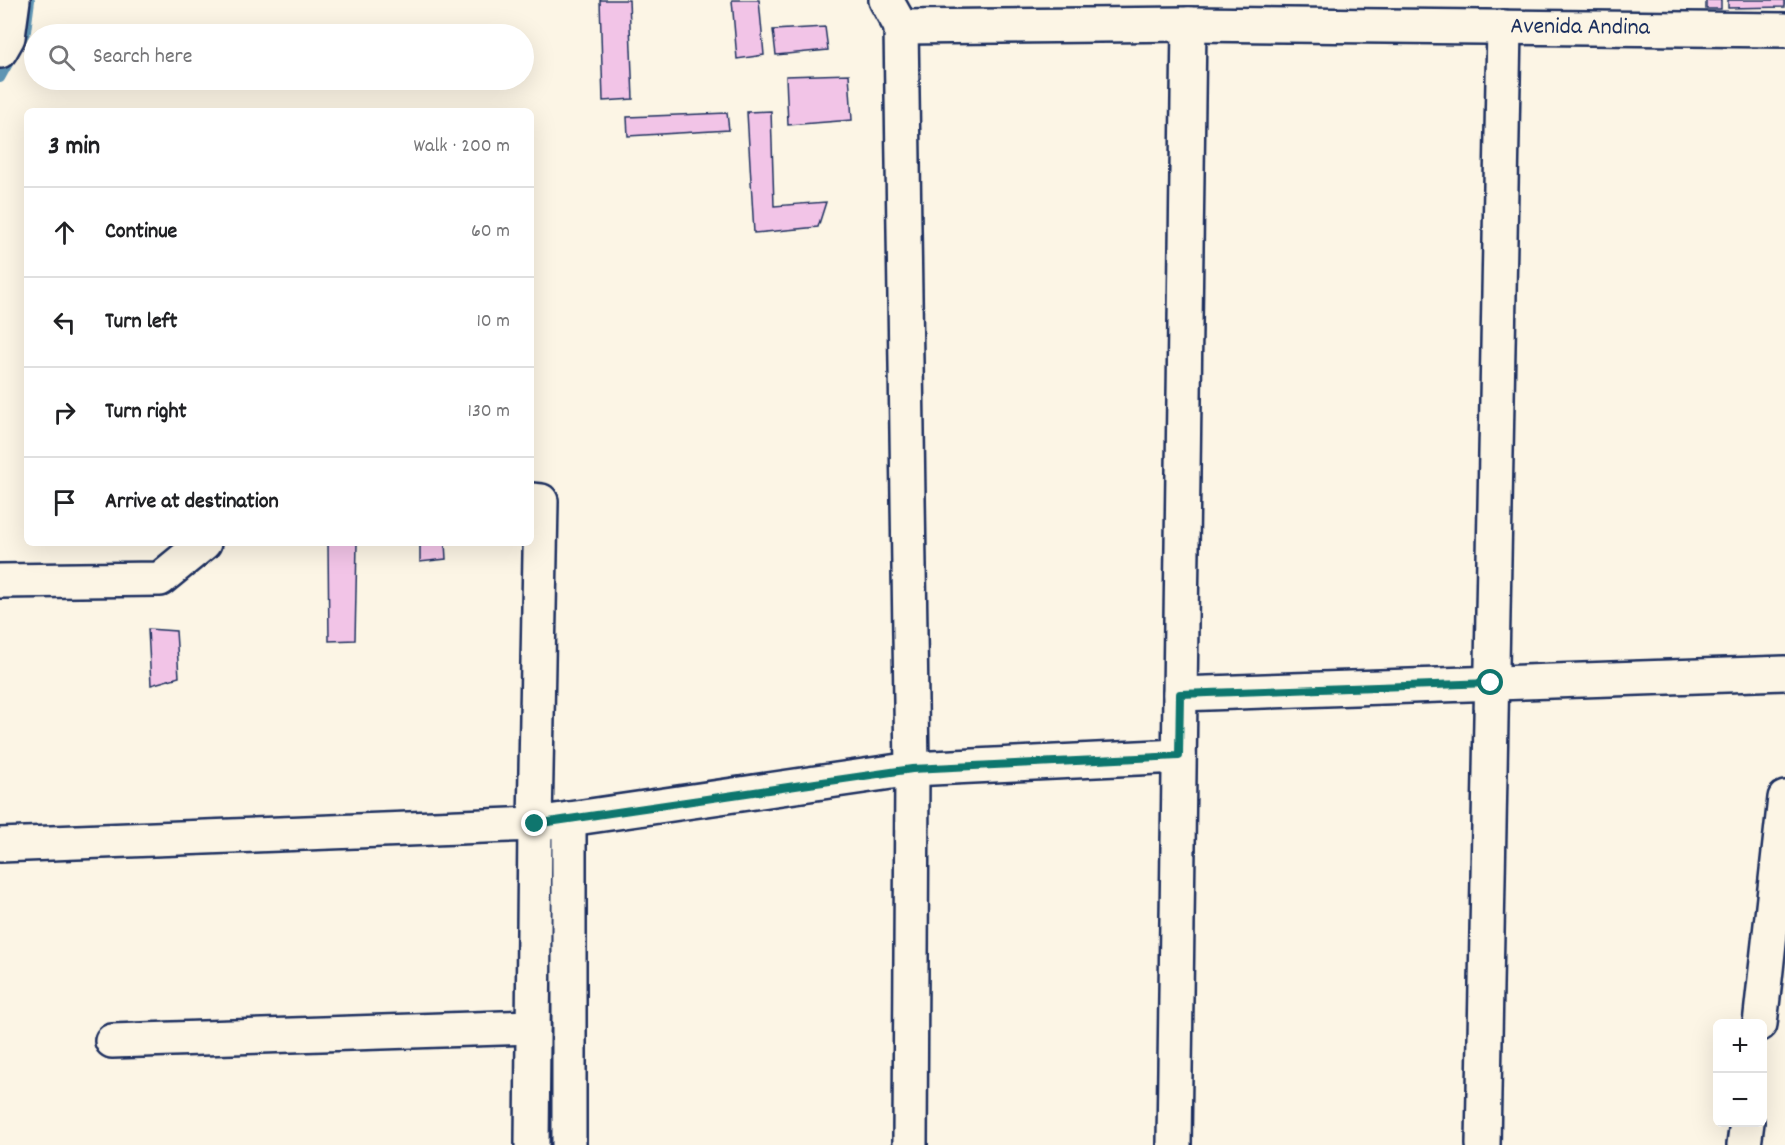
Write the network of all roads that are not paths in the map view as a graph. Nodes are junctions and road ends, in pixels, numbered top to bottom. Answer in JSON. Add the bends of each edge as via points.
{"nodes":[{"id":1,"x":13,"y":0,"type":"edge"},
{"id":2,"x":893,"y":14,"type":"edge"},
{"id":3,"x":1189,"y":24,"type":"junction"},
{"id":4,"x":1504,"y":27,"type":"junction"},
{"id":5,"x":1785,"y":30,"type":"edge"},
{"id":6,"x":0,"y":51,"type":"edge"},
{"id":7,"x":534,"y":501,"type":"edge"},
{"id":8,"x":200,"y":546,"type":"edge"},
{"id":9,"x":0,"y":581,"type":"edge"},
{"id":10,"x":1785,"y":673,"type":"edge"},
{"id":11,"x":1491,"y":683,"type":"junction"},
{"id":12,"x":1180,"y":694,"type":"junction"},
{"id":13,"x":1179,"y":756,"type":"junction"},
{"id":14,"x":912,"y":769,"type":"junction"},
{"id":15,"x":1785,"y":798,"type":"edge"},
{"id":16,"x":569,"y":819,"type":"junction"},
{"id":17,"x":535,"y":824,"type":"junction"},
{"id":18,"x":0,"y":845,"type":"edge"},
{"id":19,"x":1775,"y":987,"type":"edge"},
{"id":20,"x":1762,"y":1019,"type":"edge"},
{"id":21,"x":533,"y":1027,"type":"junction"},
{"id":22,"x":112,"y":1041,"type":"dead end"},
{"id":23,"x":1746,"y":1127,"type":"edge"},
{"id":24,"x":532,"y":1145,"type":"edge"},
{"id":25,"x":569,"y":1145,"type":"edge"},
{"id":26,"x":910,"y":1145,"type":"edge"},
{"id":27,"x":1174,"y":1145,"type":"edge"},
{"id":28,"x":1483,"y":1145,"type":"edge"},
{"id":29,"x":1744,"y":1145,"type":"edge"}],
"edges":[{"from":1,"to":6,"type":"street","via":[[8,37]]},
{"from":2,"to":3,"type":"street","name":"Avenida Andina"},
{"from":2,"to":14,"type":"street"},
{"from":3,"to":4,"type":"street","name":"Avenida Andina"},
{"from":3,"to":12,"type":"street"},
{"from":4,"to":5,"type":"street","name":"Avenida Andina"},
{"from":4,"to":11,"type":"street"},
{"from":7,"to":17,"type":"street","via":[[541,501]]},
{"from":8,"to":9,"type":"street","via":[[160,579]]},
{"from":10,"to":11,"type":"street"},
{"from":11,"to":12,"type":"street"},
{"from":11,"to":28,"type":"street"},
{"from":12,"to":13,"type":"street"},
{"from":13,"to":14,"type":"street"},
{"from":13,"to":27,"type":"street"},
{"from":14,"to":16,"type":"street"},
{"from":14,"to":26,"type":"street"},
{"from":15,"to":19,"type":"street"},
{"from":16,"to":17,"type":"street"},
{"from":16,"to":25,"type":"street"},
{"from":17,"to":18,"type":"street"},
{"from":17,"to":21,"type":"street"},
{"from":19,"to":20,"type":"street"},
{"from":21,"to":22,"type":"street"},
{"from":21,"to":24,"type":"street"},
{"from":23,"to":29,"type":"street"}]}
